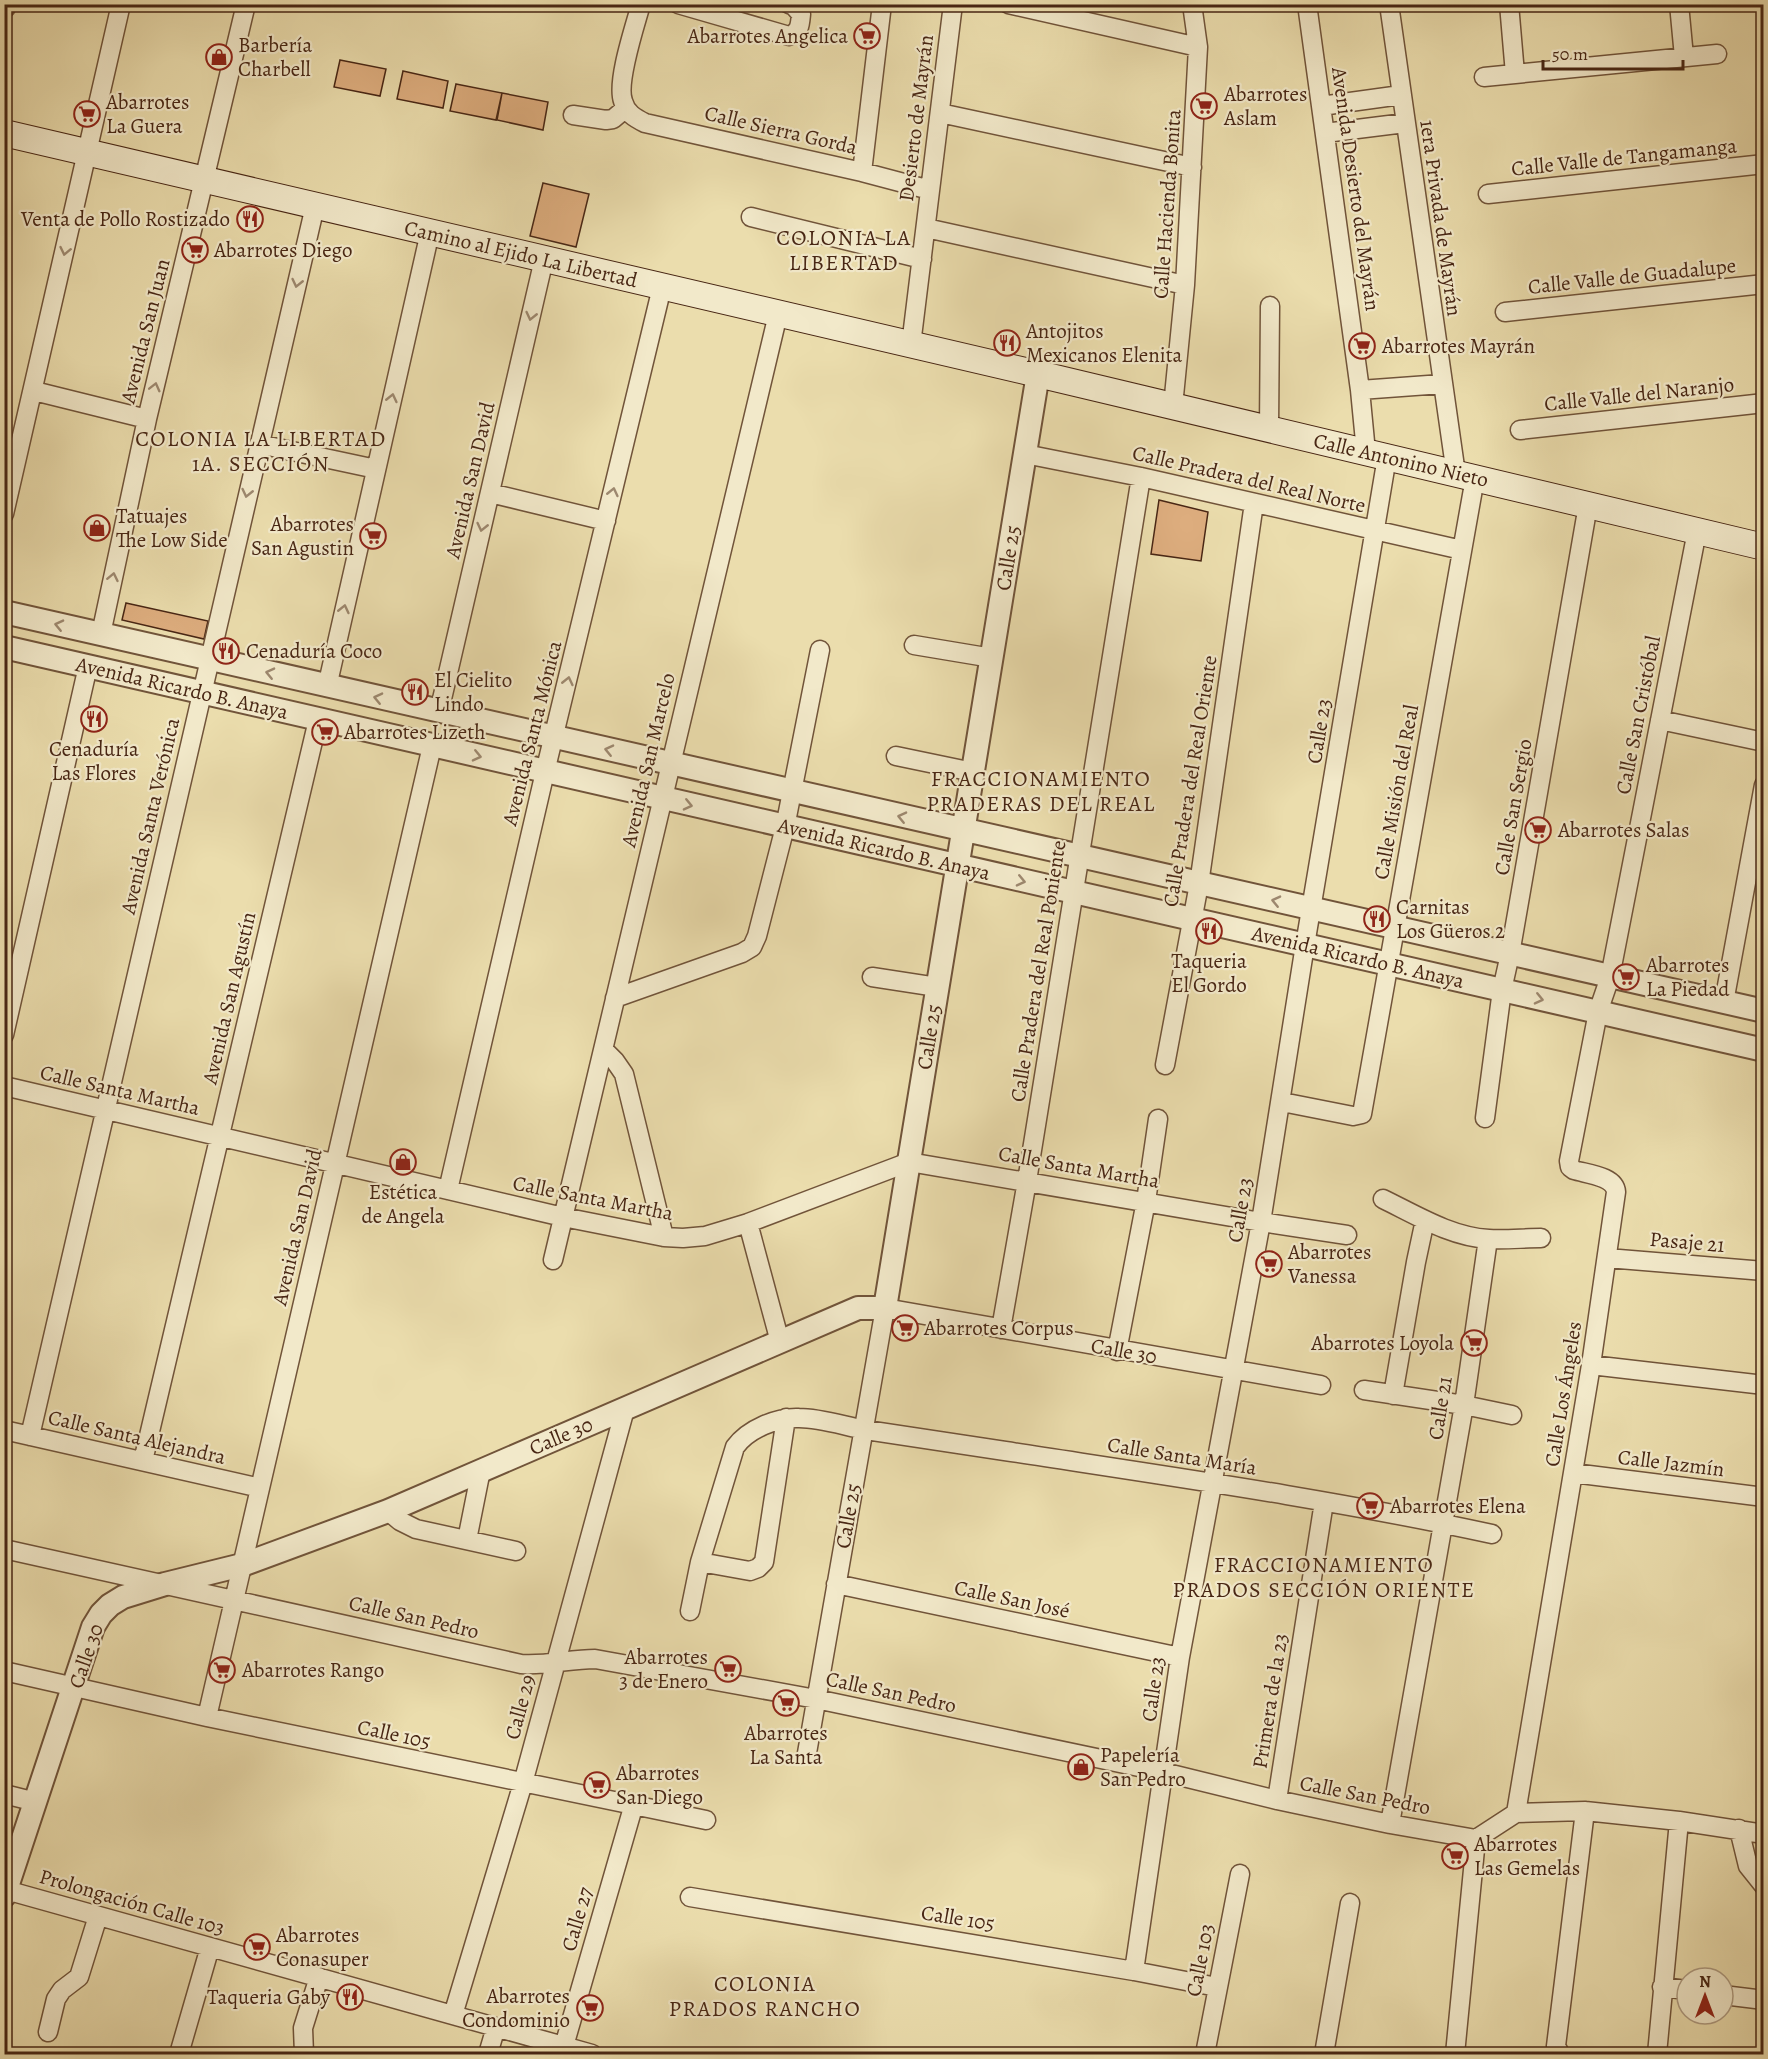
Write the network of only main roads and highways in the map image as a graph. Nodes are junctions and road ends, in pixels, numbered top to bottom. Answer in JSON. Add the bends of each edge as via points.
{"nodes":[{"id":1,"x":4,"y":133,"type":"edge"},
{"id":2,"x":1038,"y":374,"type":"joint"},
{"id":3,"x":1764,"y":547,"type":"edge"}],
"edges":[{"from":1,"to":2,"type":"main road","name":"Camino al Ejido La Libertad"},
{"from":2,"to":3,"type":"main road","name":"Calle Antonino Nieto"}]}
